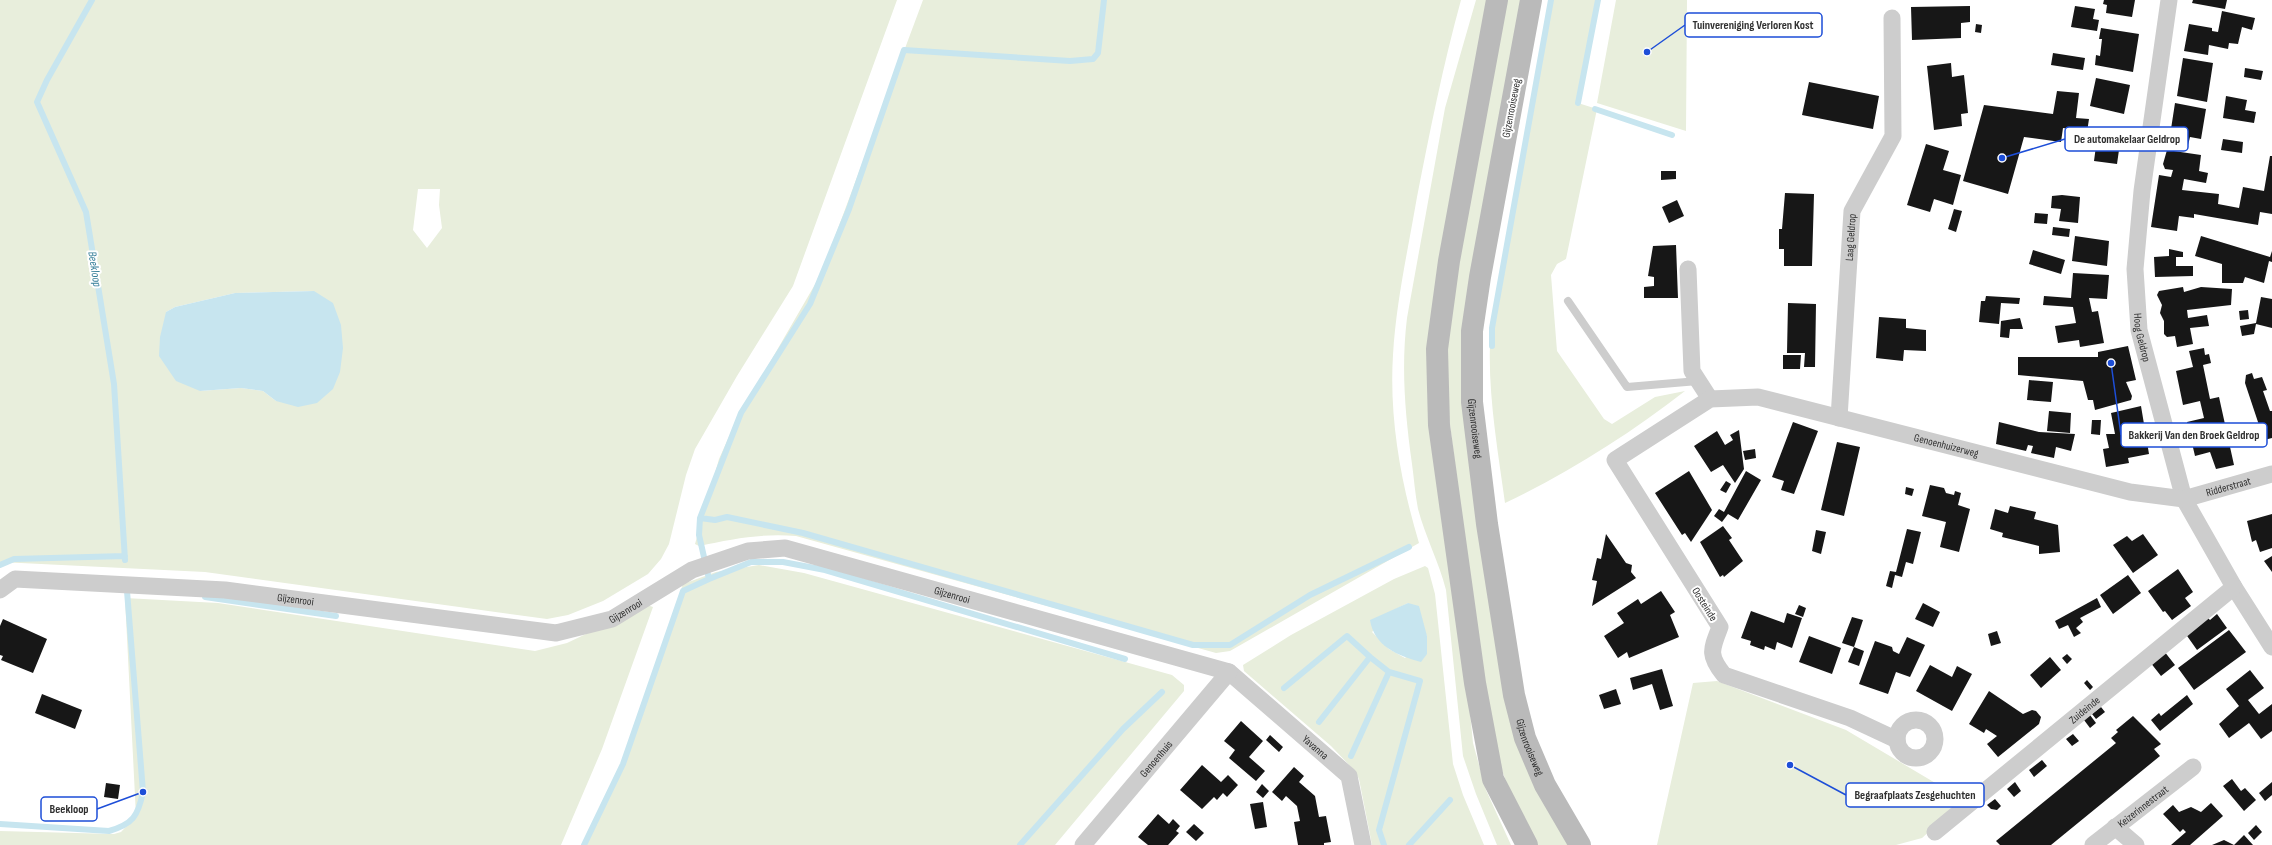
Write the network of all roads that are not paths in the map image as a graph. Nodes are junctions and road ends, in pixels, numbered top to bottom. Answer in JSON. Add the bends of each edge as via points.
{"nodes":[{"id":1,"x":1497,"y":0,"type":"edge"},
{"id":2,"x":1531,"y":0,"type":"edge"},
{"id":3,"x":2169,"y":0,"type":"edge"},
{"id":4,"x":1892,"y":18,"type":"dead end"},
{"id":5,"x":1688,"y":269,"type":"dead end"},
{"id":6,"x":1568,"y":301,"type":"dead end"},
{"id":7,"x":1698,"y":381,"type":"junction"},
{"id":8,"x":1710,"y":399,"type":"junction"},
{"id":9,"x":1838,"y":418,"type":"junction"},
{"id":10,"x":2272,"y":474,"type":"edge"},
{"id":11,"x":2184,"y":499,"type":"junction"},
{"id":12,"x":2234,"y":587,"type":"junction"},
{"id":13,"x":0,"y":590,"type":"edge"},
{"id":14,"x":2272,"y":648,"type":"edge"},
{"id":15,"x":1229,"y":672,"type":"junction"},
{"id":16,"x":1897,"y":740,"type":"dead end"},
{"id":17,"x":2193,"y":767,"type":"dead end"},
{"id":18,"x":2115,"y":827,"type":"junction"},
{"id":19,"x":1935,"y":832,"type":"dead end"},
{"id":20,"x":1083,"y":845,"type":"edge"},
{"id":21,"x":1363,"y":845,"type":"edge"},
{"id":22,"x":1526,"y":845,"type":"edge"},
{"id":23,"x":1580,"y":845,"type":"edge"},
{"id":24,"x":2093,"y":845,"type":"edge"},
{"id":25,"x":2136,"y":845,"type":"edge"}],
"edges":[{"from":1,"to":22,"type":"main road","via":[[1449,261],[1437,349],[1439,425],[1475,683],[1493,779]]},
{"from":2,"to":23,"type":"main road","name":"Gijzenrooiseweg","via":[[1478,284],[1472,331],[1472,402],[1487,524],[1514,695],[1525,738],[1545,785]]},
{"from":3,"to":11,"type":"street","name":"Hoog Geldrop","via":[[2142,191],[2135,269],[2139,330]]},
{"from":4,"to":9,"type":"street","name":"Laag Geldrop","via":[[1893,136],[1852,211]]},
{"from":5,"to":7,"type":"street","via":[[1692,371]]},
{"from":6,"to":7,"type":"lane","via":[[1627,387]]},
{"from":7,"to":8,"type":"street"},
{"from":8,"to":9,"type":"street","name":"Genoenhuizerweg","via":[[1758,397]]},
{"from":8,"to":16,"type":"street","name":"Oosteinde","via":[[1615,460],[1720,627],[1713,645],[1712,661],[1724,675],[1850,718]]},
{"from":9,"to":11,"type":"street","name":"Genoenhuizerweg","via":[[2130,492]]},
{"from":10,"to":11,"type":"street","name":"Ridderstraat"},
{"from":11,"to":12,"type":"street","name":"Hoog Geldrop"},
{"from":12,"to":14,"type":"street","name":"Hoog Geldrop"},
{"from":12,"to":19,"type":"street","name":"Zuideinde"},
{"from":13,"to":15,"type":"street","name":"Gijzenrooi","via":[[15,579],[225,590],[556,633],[612,619],[692,570],[748,552],[785,548]]},
{"from":15,"to":20,"type":"street","name":"Genoenhuis"},
{"from":15,"to":21,"type":"street","name":"Yavanna","via":[[1349,776]]},
{"from":17,"to":18,"type":"street","name":"Keizerinnestraat"},
{"from":18,"to":24,"type":"street","name":"Keizerinnestraat"},
{"from":18,"to":25,"type":"street"}]}
